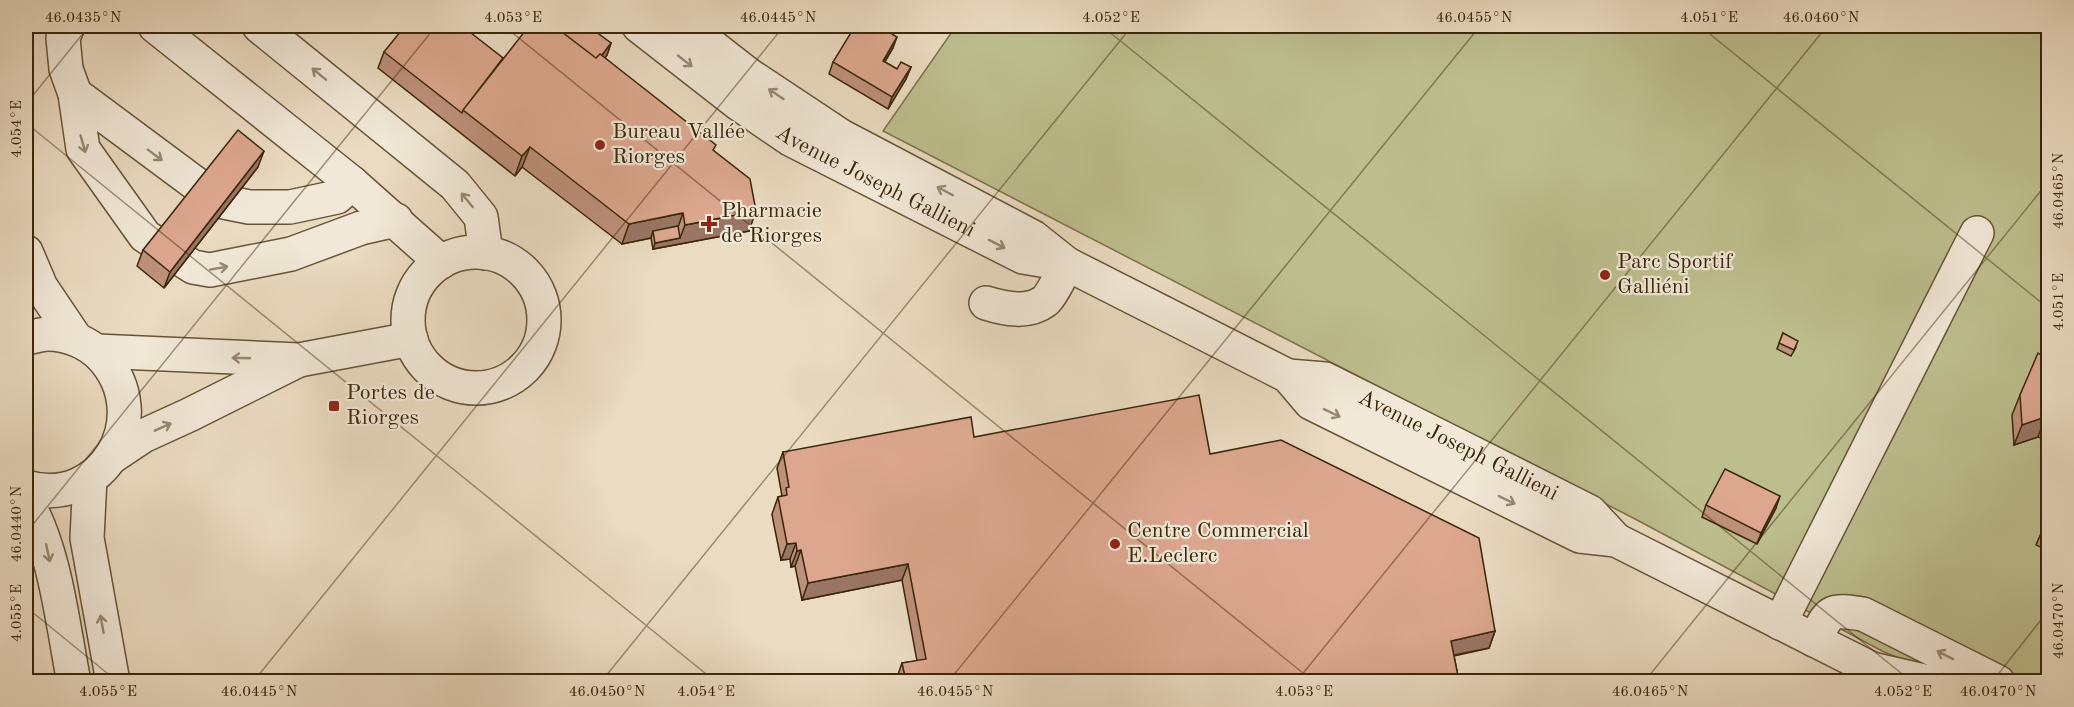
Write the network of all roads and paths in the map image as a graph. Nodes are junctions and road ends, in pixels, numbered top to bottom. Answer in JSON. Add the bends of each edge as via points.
{"nodes":[{"id":1,"x":68,"y":26,"type":"edge"},
{"id":2,"x":155,"y":26,"type":"edge"},
{"id":3,"x":259,"y":26,"type":"edge"},
{"id":4,"x":639,"y":26,"type":"edge"},
{"id":5,"x":686,"y":26,"type":"edge"},
{"id":6,"x":75,"y":94,"type":"junction"},
{"id":7,"x":352,"y":183,"type":"junction"},
{"id":8,"x":396,"y":220,"type":"junction"},
{"id":9,"x":1977,"y":233,"type":"dead end"},
{"id":10,"x":26,"y":252,"type":"edge"},
{"id":11,"x":486,"y":253,"type":"junction"},
{"id":12,"x":441,"y":262,"type":"junction"},
{"id":13,"x":1066,"y":264,"type":"junction"},
{"id":14,"x":986,"y":303,"type":"dead end"},
{"id":15,"x":26,"y":338,"type":"edge"},
{"id":16,"x":411,"y":339,"type":"junction"},
{"id":17,"x":86,"y":345,"type":"junction"},
{"id":18,"x":299,"y":360,"type":"junction"},
{"id":19,"x":102,"y":467,"type":"junction"},
{"id":20,"x":26,"y":487,"type":"edge"},
{"id":21,"x":26,"y":500,"type":"edge"},
{"id":22,"x":1780,"y":623,"type":"junction"},
{"id":23,"x":1814,"y":640,"type":"junction"},
{"id":24,"x":1879,"y":675,"type":"edge"},
{"id":25,"x":74,"y":681,"type":"edge"},
{"id":26,"x":113,"y":681,"type":"edge"},
{"id":27,"x":1929,"y":681,"type":"edge"},
{"id":28,"x":1998,"y":681,"type":"edge"}],
"edges":[{"from":1,"to":6,"type":"street","via":[[63,38],[66,69]]},
{"from":2,"to":7,"type":"street"},
{"from":11,"to":3,"type":"street","one_way":true,"via":[[481,217],[455,185]]},
{"from":4,"to":13,"type":"street","name":"Avenue Joseph Gallieni","one_way":true,"via":[[790,139],[1023,257]]},
{"from":13,"to":5,"type":"street","name":"Avenue Joseph Gallieni","one_way":true,"via":[[1033,237],[825,126],[748,75]]},
{"from":6,"to":7,"type":"street","one_way":true,"via":[[219,201],[249,207],[290,207],[337,197]]},
{"from":6,"to":8,"type":"street","one_way":true,"via":[[83,149],[145,236],[193,267],[210,270],[291,254]]},
{"from":7,"to":8,"type":"street"},
{"from":8,"to":12,"type":"street"},
{"from":9,"to":22,"type":"street"},
{"from":10,"to":17,"type":"street","via":[[41,287]]},
{"from":11,"to":12,"type":"street","via":[[459,254]]},
{"from":11,"to":16,"type":"street","via":[[514,263],[539,292],[544,330],[538,349],[524,369],[504,382],[481,388],[458,386],[437,376],[421,360]]},
{"from":12,"to":16,"type":"street","via":[[424,276],[413,295],[408,317]]},
{"from":13,"to":14,"type":"street","via":[[1046,300],[1029,309]]},
{"from":13,"to":22,"type":"street","name":"Avenue Joseph Gallieni","via":[[1288,376],[1324,379],[1590,512],[1616,540]]},
{"from":15,"to":17,"type":"street","via":[[49,334]]},
{"from":16,"to":18,"type":"street"},
{"from":18,"to":17,"type":"street","one_way":true},
{"from":17,"to":19,"type":"street","via":[[112,368],[122,389],[126,412],[123,435]]},
{"from":19,"to":18,"type":"street","one_way":true,"via":[[143,435]]},
{"from":19,"to":20,"type":"street","via":[[73,486],[54,491]]},
{"from":26,"to":19,"type":"street","one_way":true,"via":[[87,538]]},
{"from":21,"to":25,"type":"street","one_way":true,"via":[[46,544]]},
{"from":22,"to":23,"type":"street","name":"Avenue Joseph Gallieni"},
{"from":23,"to":24,"type":"street","name":"Avenue Joseph Gallieni"},
{"from":28,"to":23,"type":"street","one_way":true,"via":[[1863,614],[1839,610],[1828,614]]},
{"from":24,"to":27,"type":"street","name":"Avenue Joseph Gallieni"}]}
